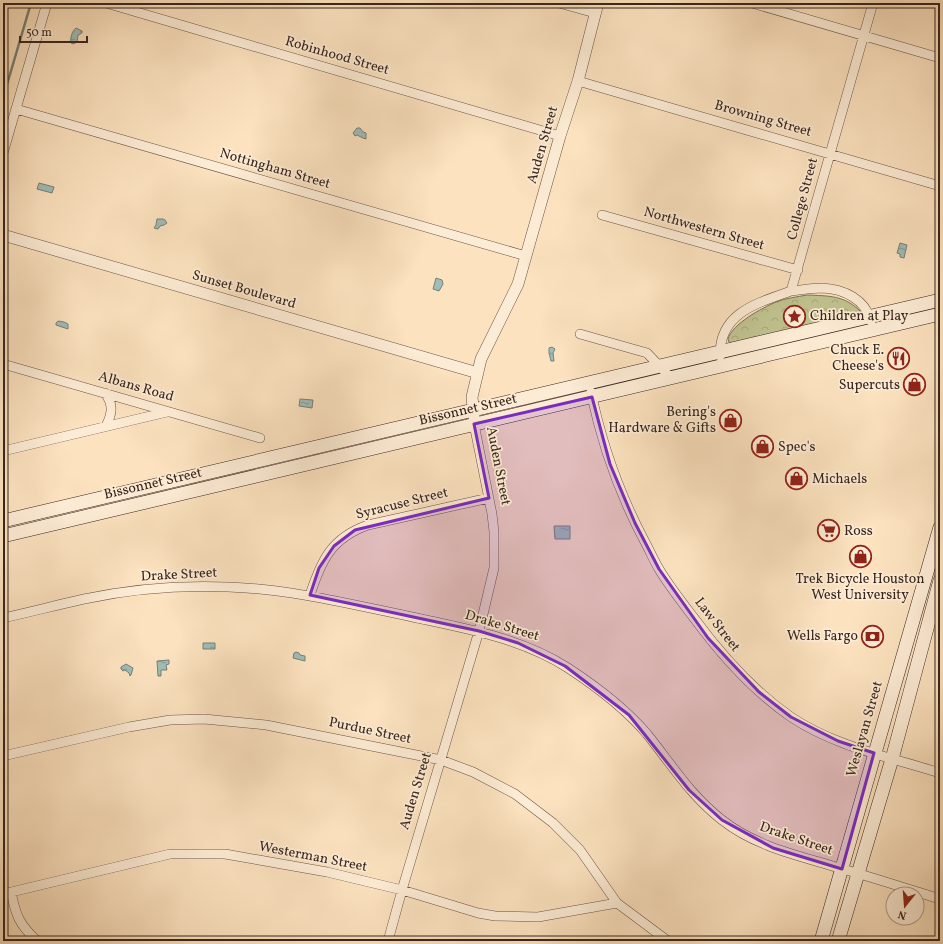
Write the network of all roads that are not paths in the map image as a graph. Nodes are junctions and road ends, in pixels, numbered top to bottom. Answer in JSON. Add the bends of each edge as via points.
{"nodes":[{"id":1,"x":47,"y":3,"type":"edge"},
{"id":2,"x":106,"y":3,"type":"edge"},
{"id":3,"x":559,"y":3,"type":"edge"},
{"id":4,"x":752,"y":3,"type":"edge"},
{"id":5,"x":873,"y":3,"type":"edge"},
{"id":6,"x":597,"y":8,"type":"edge"},
{"id":7,"x":864,"y":35,"type":"junction"},
{"id":8,"x":940,"y":58,"type":"edge"},
{"id":9,"x":578,"y":81,"type":"junction"},
{"id":10,"x":16,"y":109,"type":"junction"},
{"id":11,"x":560,"y":136,"type":"junction"},
{"id":12,"x":3,"y":153,"type":"edge"},
{"id":13,"x":830,"y":153,"type":"junction"},
{"id":14,"x":940,"y":186,"type":"edge"},
{"id":15,"x":602,"y":215,"type":"dead end"},
{"id":16,"x":3,"y":235,"type":"edge"},
{"id":17,"x":526,"y":256,"type":"junction"},
{"id":18,"x":798,"y":270,"type":"junction"},
{"id":19,"x":791,"y":291,"type":"junction"},
{"id":20,"x":940,"y":300,"type":"edge"},
{"id":21,"x":940,"y":314,"type":"edge"},
{"id":22,"x":870,"y":316,"type":"junction"},
{"id":23,"x":874,"y":330,"type":"junction"},
{"id":24,"x":580,"y":334,"type":"dead end"},
{"id":25,"x":720,"y":352,"type":"junction"},
{"id":26,"x":3,"y":364,"type":"edge"},
{"id":27,"x":660,"y":366,"type":"junction"},
{"id":28,"x":720,"y":366,"type":"junction"},
{"id":29,"x":478,"y":372,"type":"junction"},
{"id":30,"x":670,"y":378,"type":"junction"},
{"id":31,"x":589,"y":383,"type":"junction"},
{"id":32,"x":105,"y":393,"type":"junction"},
{"id":33,"x":592,"y":396,"type":"junction"},
{"id":34,"x":474,"y":410,"type":"junction"},
{"id":35,"x":169,"y":411,"type":"junction"},
{"id":36,"x":474,"y":424,"type":"junction"},
{"id":37,"x":106,"y":426,"type":"junction"},
{"id":38,"x":260,"y":438,"type":"dead end"},
{"id":39,"x":3,"y":451,"type":"edge"},
{"id":40,"x":273,"y":457,"type":"junction"},
{"id":41,"x":277,"y":471,"type":"junction"},
{"id":42,"x":489,"y":498,"type":"junction"},
{"id":43,"x":55,"y":509,"type":"junction"},
{"id":44,"x":3,"y":521,"type":"edge"},
{"id":45,"x":58,"y":522,"type":"junction"},
{"id":46,"x":940,"y":527,"type":"edge"},
{"id":47,"x":3,"y":536,"type":"edge"},
{"id":48,"x":924,"y":585,"type":"junction"},
{"id":49,"x":939,"y":585,"type":"edge"},
{"id":50,"x":310,"y":595,"type":"junction"},
{"id":51,"x":3,"y":618,"type":"edge"},
{"id":52,"x":479,"y":631,"type":"junction"},
{"id":53,"x":874,"y":753,"type":"junction"},
{"id":54,"x":3,"y":756,"type":"edge"},
{"id":55,"x":892,"y":759,"type":"junction"},
{"id":56,"x":441,"y":760,"type":"junction"},
{"id":57,"x":940,"y":773,"type":"edge"},
{"id":58,"x":842,"y":869,"type":"junction"},
{"id":59,"x":858,"y":874,"type":"junction"},
{"id":60,"x":402,"y":890,"type":"junction"},
{"id":61,"x":7,"y":893,"type":"edge"},
{"id":62,"x":940,"y":899,"type":"edge"},
{"id":63,"x":617,"y":902,"type":"junction"},
{"id":64,"x":37,"y":941,"type":"edge"},
{"id":65,"x":388,"y":941,"type":"edge"},
{"id":66,"x":668,"y":941,"type":"edge"},
{"id":67,"x":821,"y":941,"type":"edge"},
{"id":68,"x":838,"y":941,"type":"edge"}],
"edges":[{"from":1,"to":10,"type":"street"},
{"from":2,"to":11,"type":"street","name":"Robinhood Street"},
{"from":3,"to":6,"type":"street"},
{"from":4,"to":7,"type":"street"},
{"from":5,"to":7,"type":"street","name":"College Street"},
{"from":6,"to":9,"type":"street","name":"Auden Street"},
{"from":7,"to":8,"type":"street"},
{"from":7,"to":13,"type":"street","name":"College Street"},
{"from":9,"to":11,"type":"street","name":"Auden Street"},
{"from":9,"to":13,"type":"street","name":"Browning Street"},
{"from":10,"to":12,"type":"street"},
{"from":10,"to":17,"type":"street","name":"Nottingham Street"},
{"from":11,"to":17,"type":"street","name":"Auden Street"},
{"from":13,"to":14,"type":"street","name":"Browning Street"},
{"from":13,"to":18,"type":"street","name":"College Street"},
{"from":15,"to":18,"type":"street","name":"Northwestern Street"},
{"from":16,"to":29,"type":"street","name":"Sunset Boulevard"},
{"from":17,"to":29,"type":"street","name":"Auden Street","via":[[518,284],[481,359]]},
{"from":18,"to":19,"type":"street","name":"College Street"},
{"from":19,"to":22,"type":"street","via":[[823,288],[845,293],[860,301]]},
{"from":19,"to":25,"type":"street","via":[[757,303],[738,314],[723,333]]},
{"from":20,"to":22,"type":"main road","name":"Bissonnet Street"},
{"from":21,"to":23,"type":"main road","name":"Bissonnet Street"},
{"from":22,"to":23,"type":"street"},
{"from":22,"to":25,"type":"main road","name":"Bissonnet Street"},
{"from":23,"to":28,"type":"main road","name":"Bissonnet Street"},
{"from":24,"to":27,"type":"street","via":[[647,353]]},
{"from":25,"to":27,"type":"main road","name":"Bissonnet Street"},
{"from":25,"to":28,"type":"street"},
{"from":26,"to":32,"type":"street","name":"Albans Road"},
{"from":27,"to":30,"type":"street"},
{"from":27,"to":31,"type":"main road","name":"Bissonnet Street"},
{"from":28,"to":30,"type":"main road","name":"Bissonnet Street"},
{"from":29,"to":34,"type":"street","name":"Auden Street","via":[[472,397]]},
{"from":30,"to":33,"type":"main road","name":"Bissonnet Street"},
{"from":31,"to":33,"type":"street","name":"Law Street"},
{"from":31,"to":34,"type":"main road","name":"Bissonnet Street"},
{"from":32,"to":35,"type":"street","name":"Albans Road"},
{"from":32,"to":37,"type":"street","via":[[112,406]]},
{"from":33,"to":36,"type":"main road","name":"Bissonnet Street"},
{"from":33,"to":53,"type":"street","name":"Law Street","via":[[610,464],[635,523],[659,569],[708,638],[730,665],[753,687],[792,717],[838,741]]},
{"from":34,"to":36,"type":"street","name":"Auden Street"},
{"from":34,"to":40,"type":"main road","name":"Bissonnet Street"},
{"from":35,"to":37,"type":"street"},
{"from":35,"to":38,"type":"street","name":"Albans Road"},
{"from":36,"to":41,"type":"main road","name":"Bissonnet Street"},
{"from":36,"to":42,"type":"street","name":"Auden Street"},
{"from":37,"to":39,"type":"street"},
{"from":40,"to":41,"type":"main road"},
{"from":40,"to":43,"type":"main road","name":"Bissonnet Street"},
{"from":41,"to":45,"type":"main road","name":"Bissonnet Street"},
{"from":42,"to":50,"type":"street","name":"Syracuse Street","via":[[355,530],[334,546],[327,555],[319,568]]},
{"from":42,"to":52,"type":"street","name":"Auden Street","via":[[494,532],[494,568]]},
{"from":43,"to":44,"type":"main road","name":"Bissonnet Street"},
{"from":43,"to":45,"type":"main road"},
{"from":45,"to":47,"type":"main road","name":"Bissonnet Street"},
{"from":46,"to":48,"type":"main road","name":"Weslayan Street"},
{"from":48,"to":49,"type":"main road"},
{"from":48,"to":53,"type":"main road","name":"Weslayan Street"},
{"from":49,"to":55,"type":"main road"},
{"from":50,"to":51,"type":"street","name":"Drake Street","via":[[228,587],[149,589],[85,599]]},
{"from":50,"to":52,"type":"street","name":"Drake Street"},
{"from":52,"to":56,"type":"street","name":"Auden Street"},
{"from":52,"to":58,"type":"street","name":"Drake Street","via":[[518,643],[546,656],[565,666],[612,700],[646,733],[690,790],[722,820],[738,831],[773,848]]},
{"from":53,"to":55,"type":"street","name":"Law Street"},
{"from":53,"to":58,"type":"main road","name":"Weslayan Street"},
{"from":54,"to":56,"type":"street","name":"Purdue Street","via":[[129,727],[170,720],[204,719],[266,725]]},
{"from":55,"to":57,"type":"street","name":"Law Street"},
{"from":55,"to":59,"type":"main road"},
{"from":56,"to":60,"type":"street","name":"Auden Street"},
{"from":56,"to":63,"type":"street","name":"Purdue Street","via":[[473,772],[515,794],[553,823],[580,850]]},
{"from":58,"to":59,"type":"street","name":"Drake Street"},
{"from":58,"to":67,"type":"main road","name":"Weslayan Street"},
{"from":59,"to":62,"type":"street","name":"Drake Street"},
{"from":59,"to":68,"type":"main road"},
{"from":60,"to":61,"type":"street","name":"Westerman Street","via":[[327,872],[225,854],[170,854]]},
{"from":60,"to":63,"type":"street","name":"Westerman Street","via":[[496,916],[538,917]]},
{"from":60,"to":65,"type":"street","name":"Auden Street"},
{"from":61,"to":64,"type":"street","via":[[20,922]]},
{"from":63,"to":66,"type":"street","name":"Purdue Street"}]}
